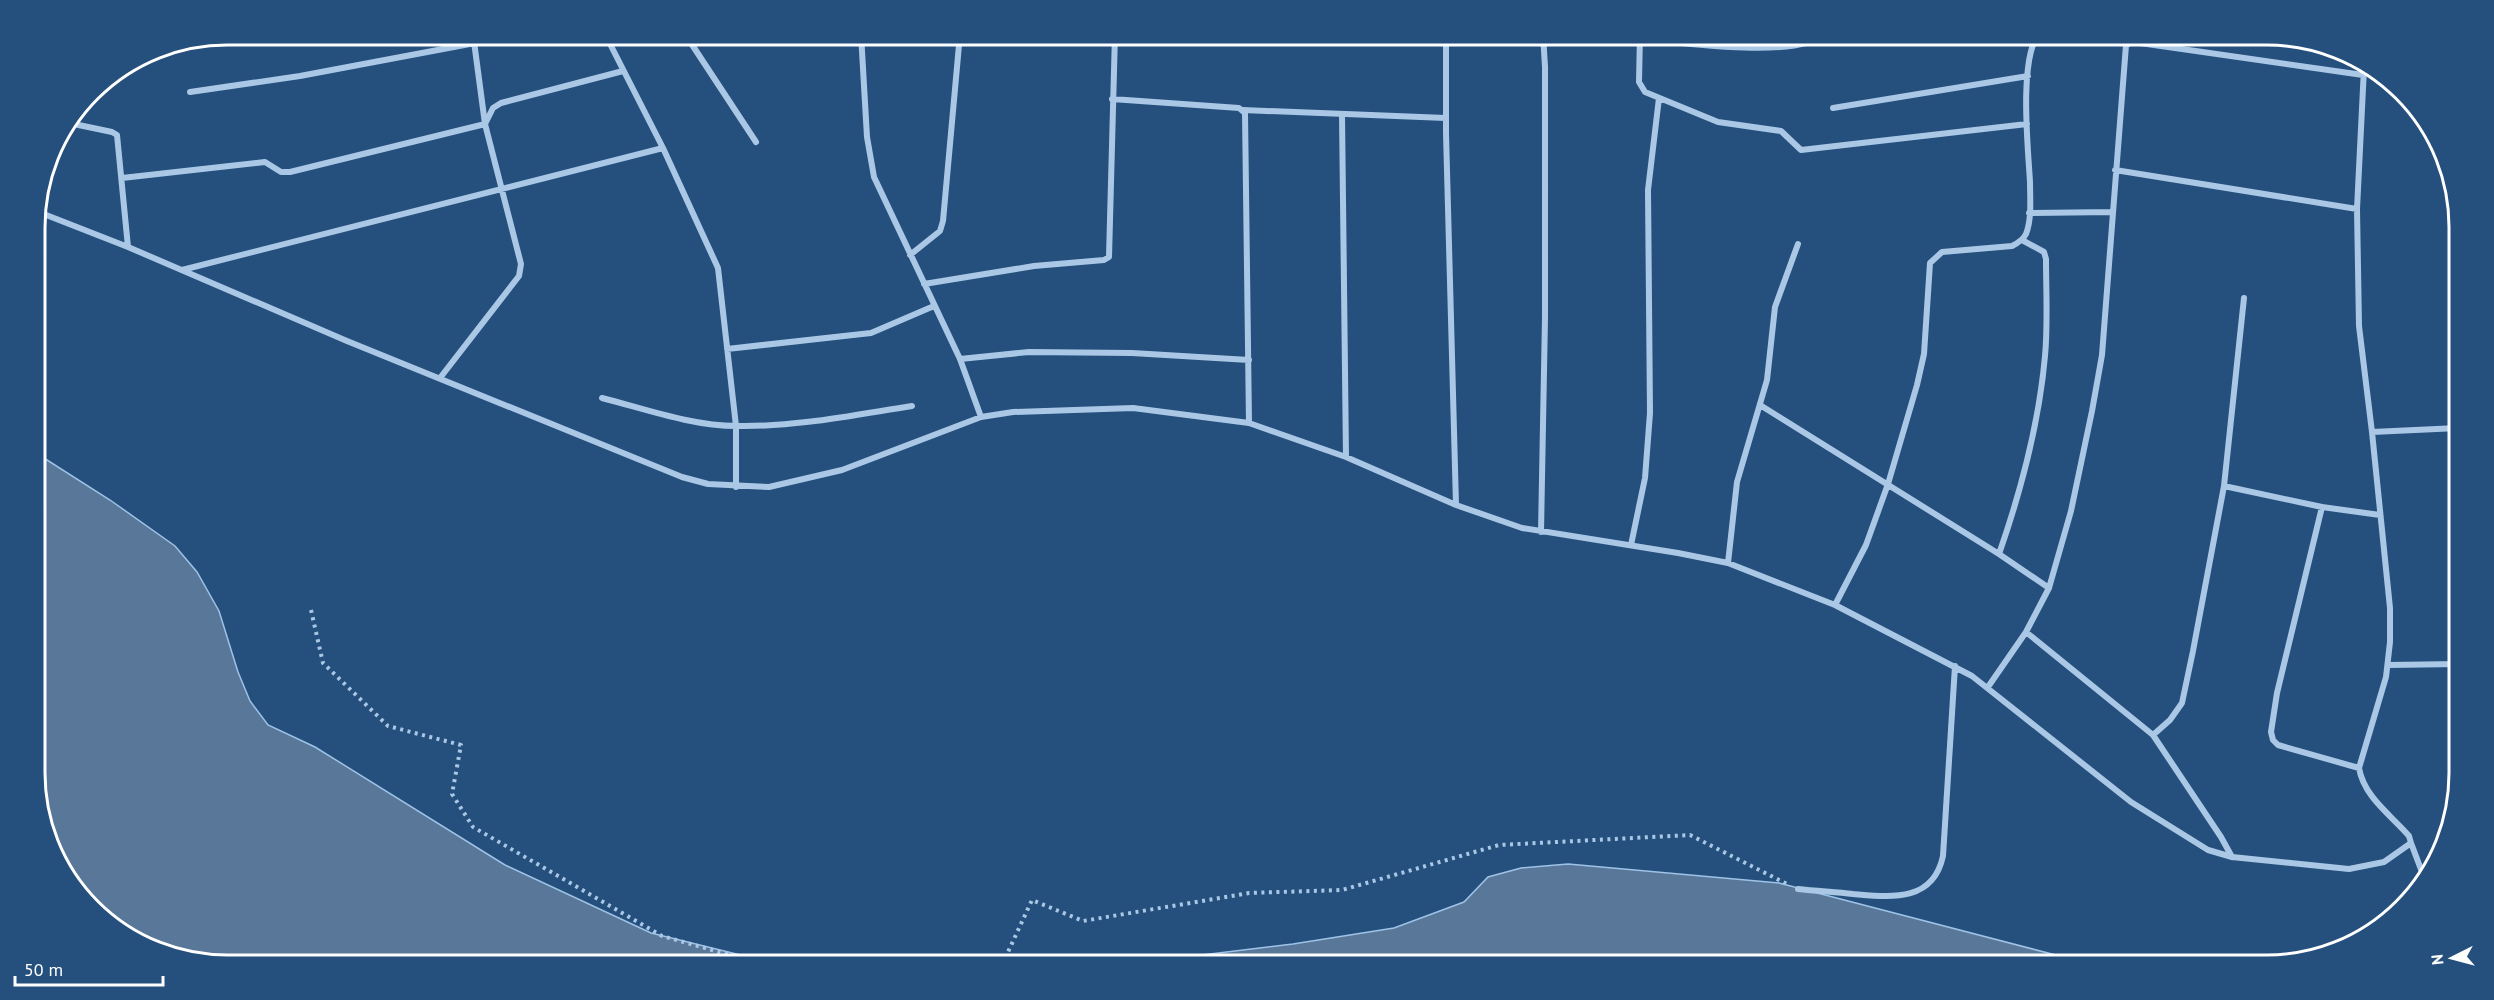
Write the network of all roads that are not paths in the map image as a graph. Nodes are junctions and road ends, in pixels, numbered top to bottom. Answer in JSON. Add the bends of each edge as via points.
{"nodes":[{"id":1,"x":464,"y":45,"type":"edge"},
{"id":2,"x":475,"y":45,"type":"edge"},
{"id":3,"x":610,"y":45,"type":"edge"},
{"id":4,"x":691,"y":45,"type":"edge"},
{"id":5,"x":862,"y":45,"type":"edge"},
{"id":6,"x":959,"y":45,"type":"edge"},
{"id":7,"x":1114,"y":45,"type":"edge"},
{"id":8,"x":1446,"y":45,"type":"edge"},
{"id":9,"x":1544,"y":45,"type":"edge"},
{"id":10,"x":1640,"y":45,"type":"edge"},
{"id":11,"x":1716,"y":45,"type":"edge"},
{"id":12,"x":1784,"y":45,"type":"edge"},
{"id":13,"x":2033,"y":45,"type":"edge"},
{"id":14,"x":2126,"y":45,"type":"edge"},
{"id":15,"x":2156,"y":45,"type":"edge"},
{"id":16,"x":623,"y":71,"type":"junction"},
{"id":17,"x":2360,"y":71,"type":"edge"},
{"id":18,"x":2364,"y":74,"type":"edge"},
{"id":19,"x":2028,"y":76,"type":"junction"},
{"id":20,"x":190,"y":92,"type":"dead end"},
{"id":21,"x":1659,"y":98,"type":"junction"},
{"id":22,"x":1112,"y":99,"type":"junction"},
{"id":23,"x":1833,"y":108,"type":"dead end"},
{"id":24,"x":1243,"y":110,"type":"junction"},
{"id":25,"x":1342,"y":114,"type":"junction"},
{"id":26,"x":1446,"y":118,"type":"junction"},
{"id":27,"x":485,"y":124,"type":"junction"},
{"id":28,"x":2027,"y":124,"type":"junction"},
{"id":29,"x":77,"y":125,"type":"edge"},
{"id":30,"x":756,"y":142,"type":"dead end"},
{"id":31,"x":663,"y":147,"type":"junction"},
{"id":32,"x":2115,"y":170,"type":"junction"},
{"id":33,"x":122,"y":178,"type":"junction"},
{"id":34,"x":502,"y":188,"type":"junction"},
{"id":35,"x":2357,"y":209,"type":"junction"},
{"id":36,"x":2112,"y":212,"type":"junction"},
{"id":37,"x":2029,"y":213,"type":"junction"},
{"id":38,"x":45,"y":215,"type":"edge"},
{"id":39,"x":2022,"y":240,"type":"junction"},
{"id":40,"x":1798,"y":244,"type":"dead end"},
{"id":41,"x":128,"y":247,"type":"junction"},
{"id":42,"x":910,"y":255,"type":"junction"},
{"id":43,"x":182,"y":270,"type":"junction"},
{"id":44,"x":924,"y":284,"type":"junction"},
{"id":45,"x":2244,"y":298,"type":"dead end"},
{"id":46,"x":934,"y":306,"type":"junction"},
{"id":47,"x":727,"y":349,"type":"junction"},
{"id":48,"x":960,"y":359,"type":"junction"},
{"id":49,"x":1249,"y":360,"type":"junction"},
{"id":50,"x":440,"y":378,"type":"junction"},
{"id":51,"x":602,"y":398,"type":"dead end"},
{"id":52,"x":1760,"y":405,"type":"junction"},
{"id":53,"x":912,"y":406,"type":"dead end"},
{"id":54,"x":981,"y":417,"type":"junction"},
{"id":55,"x":1249,"y":423,"type":"junction"},
{"id":56,"x":736,"y":426,"type":"junction"},
{"id":57,"x":2449,"y":428,"type":"edge"},
{"id":58,"x":2372,"y":432,"type":"junction"},
{"id":59,"x":1346,"y":457,"type":"junction"},
{"id":60,"x":1888,"y":484,"type":"junction"},
{"id":61,"x":2224,"y":486,"type":"junction"},
{"id":62,"x":736,"y":487,"type":"junction"},
{"id":63,"x":1456,"y":505,"type":"junction"},
{"id":64,"x":2322,"y":507,"type":"junction"},
{"id":65,"x":2380,"y":514,"type":"junction"},
{"id":66,"x":1541,"y":532,"type":"junction"},
{"id":67,"x":1631,"y":545,"type":"junction"},
{"id":68,"x":1999,"y":554,"type":"junction"},
{"id":69,"x":1728,"y":563,"type":"junction"},
{"id":70,"x":2049,"y":588,"type":"junction"},
{"id":71,"x":1835,"y":605,"type":"junction"},
{"id":72,"x":2026,"y":632,"type":"junction"},
{"id":73,"x":2449,"y":664,"type":"edge"},
{"id":74,"x":2388,"y":665,"type":"junction"},
{"id":75,"x":1955,"y":666,"type":"junction"},
{"id":76,"x":1988,"y":687,"type":"junction"},
{"id":77,"x":2153,"y":735,"type":"junction"},
{"id":78,"x":2359,"y":768,"type":"junction"},
{"id":79,"x":2411,"y":843,"type":"junction"},
{"id":80,"x":2232,"y":857,"type":"junction"},
{"id":81,"x":2421,"y":868,"type":"edge"},
{"id":82,"x":1797,"y":889,"type":"road end"}],
"edges":[{"from":1,"to":20,"type":"street"},
{"from":2,"to":27,"type":"street"},
{"from":3,"to":16,"type":"street"},
{"from":4,"to":30,"type":"street"},
{"from":5,"to":42,"type":"street","via":[[870,160]]},
{"from":6,"to":42,"type":"street","via":[[943,221],[940,231]]},
{"from":7,"to":22,"type":"street"},
{"from":8,"to":26,"type":"street"},
{"from":9,"to":66,"type":"street"},
{"from":10,"to":21,"type":"street","via":[[1641,87]]},
{"from":11,"to":12,"type":"street","via":[[1741,48]]},
{"from":13,"to":19,"type":"street"},
{"from":14,"to":32,"type":"street"},
{"from":15,"to":17,"type":"street"},
{"from":16,"to":27,"type":"street","via":[[501,102]]},
{"from":16,"to":31,"type":"street"},
{"from":18,"to":35,"type":"street"},
{"from":19,"to":23,"type":"street"},
{"from":19,"to":28,"type":"street"},
{"from":21,"to":28,"type":"street","via":[[1718,123],[1781,130],[1801,150]]},
{"from":21,"to":67,"type":"street","via":[[1648,190],[1650,413],[1645,478]]},
{"from":22,"to":24,"type":"street"},
{"from":22,"to":44,"type":"street","via":[[1107,260],[1034,266]]},
{"from":24,"to":25,"type":"street"},
{"from":24,"to":49,"type":"street"},
{"from":25,"to":26,"type":"street"},
{"from":25,"to":59,"type":"street"},
{"from":26,"to":63,"type":"street"},
{"from":27,"to":33,"type":"street","via":[[290,172],[281,172],[265,162]]},
{"from":27,"to":34,"type":"street"},
{"from":28,"to":37,"type":"street"},
{"from":29,"to":33,"type":"street","via":[[117,135]]},
{"from":31,"to":34,"type":"street"},
{"from":31,"to":47,"type":"street","via":[[718,268]]},
{"from":32,"to":35,"type":"street"},
{"from":32,"to":36,"type":"street"},
{"from":33,"to":41,"type":"street"},
{"from":34,"to":43,"type":"street"},
{"from":34,"to":50,"type":"street","via":[[521,264],[519,276]]},
{"from":35,"to":58,"type":"street","via":[[2359,326]]},
{"from":36,"to":37,"type":"street"},
{"from":36,"to":70,"type":"street","via":[[2100,366],[2071,511]]},
{"from":37,"to":39,"type":"street"},
{"from":38,"to":41,"type":"street"},
{"from":39,"to":60,"type":"street","via":[[2012,246],[1942,252],[1930,263],[1924,354]]},
{"from":39,"to":68,"type":"street","via":[[2043,252],[2046,260],[2045,356],[2034,429]]},
{"from":40,"to":52,"type":"street","via":[[1775,307],[1771,356]]},
{"from":41,"to":43,"type":"street"},
{"from":42,"to":44,"type":"street"},
{"from":43,"to":50,"type":"street"},
{"from":44,"to":46,"type":"street"},
{"from":45,"to":61,"type":"street"},
{"from":46,"to":47,"type":"street","via":[[871,333]]},
{"from":46,"to":48,"type":"street"},
{"from":47,"to":56,"type":"street"},
{"from":48,"to":49,"type":"street","via":[[1029,352]]},
{"from":48,"to":54,"type":"street"},
{"from":49,"to":55,"type":"street"},
{"from":50,"to":62,"type":"street","via":[[682,477]]},
{"from":51,"to":56,"type":"street","via":[[680,418]]},
{"from":52,"to":60,"type":"street"},
{"from":52,"to":69,"type":"street","via":[[1737,482]]},
{"from":53,"to":56,"type":"street","via":[[814,421]]},
{"from":54,"to":55,"type":"street","via":[[1013,412],[1133,408]]},
{"from":54,"to":62,"type":"street","via":[[842,470],[769,487]]},
{"from":55,"to":59,"type":"street"},
{"from":56,"to":62,"type":"street"},
{"from":57,"to":58,"type":"street"},
{"from":58,"to":65,"type":"street"},
{"from":59,"to":63,"type":"street"},
{"from":60,"to":68,"type":"street"},
{"from":60,"to":71,"type":"street","via":[[1866,545]]},
{"from":61,"to":64,"type":"street"},
{"from":61,"to":77,"type":"street","via":[[2182,703]]},
{"from":63,"to":66,"type":"street"},
{"from":64,"to":65,"type":"street"},
{"from":64,"to":78,"type":"street","via":[[2271,732],[2278,744]]},
{"from":65,"to":74,"type":"street","via":[[2390,608]]},
{"from":66,"to":67,"type":"street"},
{"from":67,"to":69,"type":"street"},
{"from":68,"to":70,"type":"street"},
{"from":69,"to":71,"type":"street"},
{"from":70,"to":72,"type":"street"},
{"from":71,"to":75,"type":"street"},
{"from":72,"to":76,"type":"street"},
{"from":72,"to":77,"type":"street"},
{"from":73,"to":74,"type":"street"},
{"from":74,"to":78,"type":"street"},
{"from":75,"to":76,"type":"street"},
{"from":75,"to":82,"type":"street","via":[[1940,870],[1916,891],[1895,898]]},
{"from":76,"to":80,"type":"street","via":[[2131,802],[2191,841]]},
{"from":77,"to":80,"type":"street"},
{"from":78,"to":79,"type":"street","via":[[2361,781]]},
{"from":79,"to":80,"type":"street","via":[[2384,862],[2349,869]]},
{"from":79,"to":81,"type":"street"}]}
